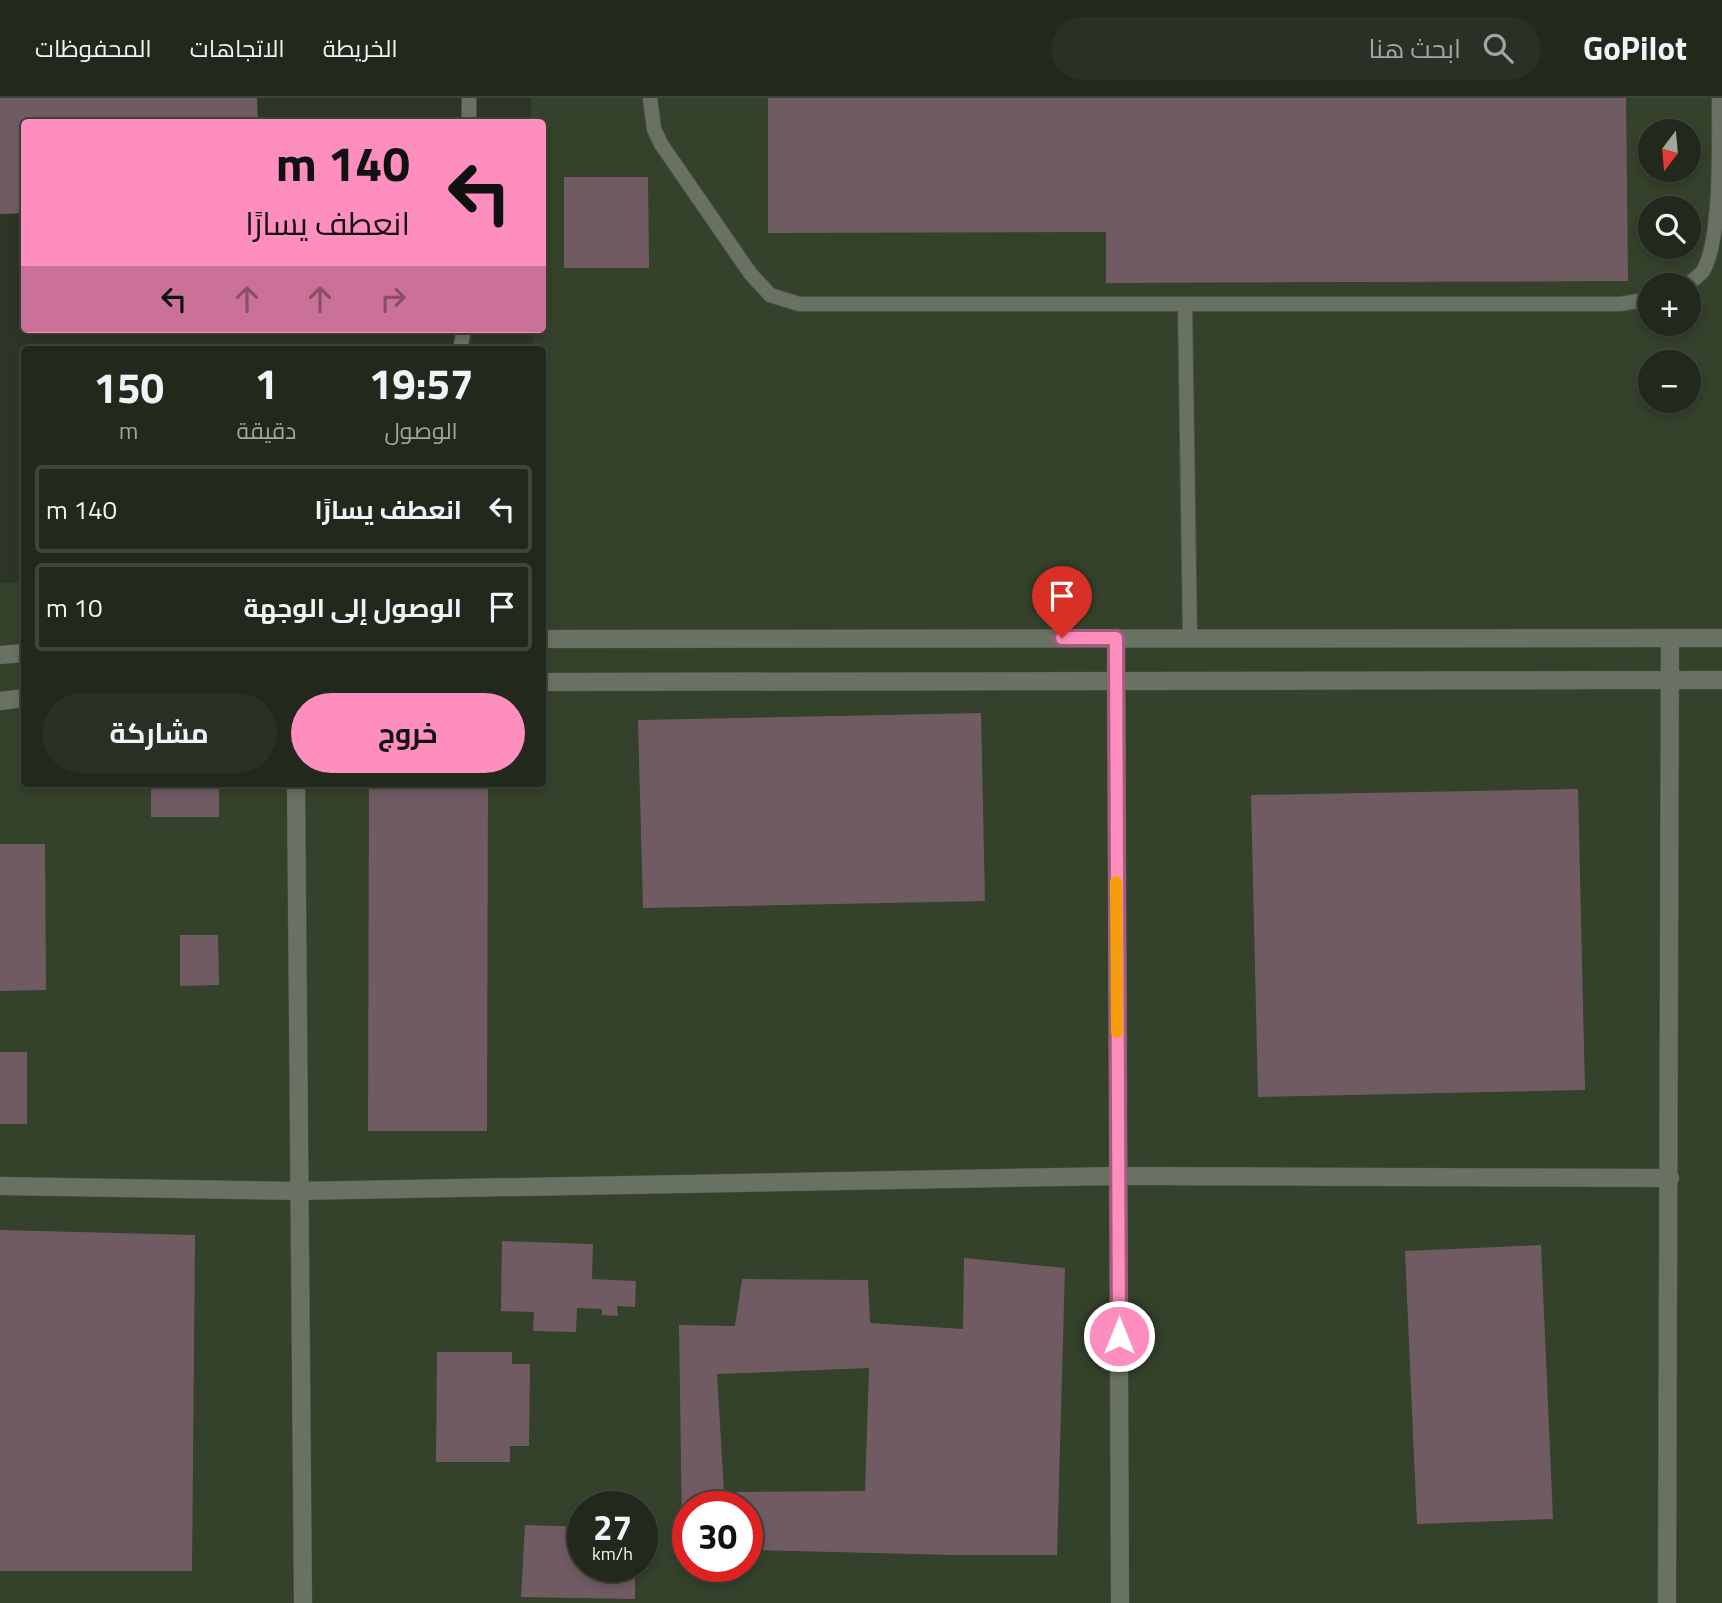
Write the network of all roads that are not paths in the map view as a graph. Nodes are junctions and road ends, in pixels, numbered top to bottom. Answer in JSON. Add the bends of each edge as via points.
{"nodes":[{"id":1,"x":469,"y":98,"type":"edge"},
{"id":2,"x":650,"y":98,"type":"edge"},
{"id":3,"x":1719,"y":98,"type":"edge"},
{"id":4,"x":469,"y":119,"type":"edge"},
{"id":5,"x":1701,"y":273,"type":"edge"},
{"id":6,"x":1638,"y":301,"type":"edge"},
{"id":7,"x":1185,"y":304,"type":"junction"},
{"id":8,"x":1116,"y":638,"type":"junction"},
{"id":9,"x":1190,"y":638,"type":"junction"},
{"id":10,"x":1670,"y":638,"type":"junction"},
{"id":11,"x":1722,"y":638,"type":"edge"},
{"id":12,"x":546,"y":639,"type":"edge"},
{"id":13,"x":21,"y":653,"type":"edge"},
{"id":14,"x":0,"y":656,"type":"edge"},
{"id":15,"x":1671,"y":680,"type":"junction"},
{"id":16,"x":1722,"y":680,"type":"edge"},
{"id":17,"x":1115,"y":681,"type":"junction"},
{"id":18,"x":546,"y":682,"type":"edge"},
{"id":19,"x":21,"y":698,"type":"edge"},
{"id":20,"x":0,"y":701,"type":"edge"},
{"id":21,"x":296,"y":787,"type":"edge"},
{"id":22,"x":1118,"y":1177,"type":"junction"},
{"id":23,"x":1670,"y":1178,"type":"junction"},
{"id":24,"x":0,"y":1186,"type":"edge"},
{"id":25,"x":298,"y":1191,"type":"junction"},
{"id":26,"x":303,"y":1603,"type":"edge"},
{"id":27,"x":1120,"y":1603,"type":"edge"},
{"id":28,"x":1667,"y":1603,"type":"edge"}],
"edges":[{"from":1,"to":4,"type":"lane"},
{"from":2,"to":7,"type":"lane","via":[[661,144],[750,273],[769,295],[779,299],[799,304]]},
{"from":3,"to":5,"type":"lane","via":[[1718,209],[1712,250]]},
{"from":6,"to":7,"type":"lane"},
{"from":7,"to":9,"type":"lane"},
{"from":8,"to":9,"type":"street"},
{"from":8,"to":12,"type":"street"},
{"from":8,"to":17,"type":"street"},
{"from":9,"to":10,"type":"street"},
{"from":10,"to":11,"type":"street"},
{"from":10,"to":15,"type":"street"},
{"from":13,"to":14,"type":"street"},
{"from":15,"to":16,"type":"street"},
{"from":15,"to":17,"type":"street"},
{"from":15,"to":23,"type":"street"},
{"from":17,"to":18,"type":"street"},
{"from":17,"to":22,"type":"street"},
{"from":19,"to":20,"type":"street"},
{"from":21,"to":25,"type":"street"},
{"from":22,"to":23,"type":"street"},
{"from":22,"to":25,"type":"street"},
{"from":22,"to":27,"type":"street"},
{"from":23,"to":28,"type":"street"},
{"from":24,"to":25,"type":"street"},
{"from":25,"to":26,"type":"street"}]}
